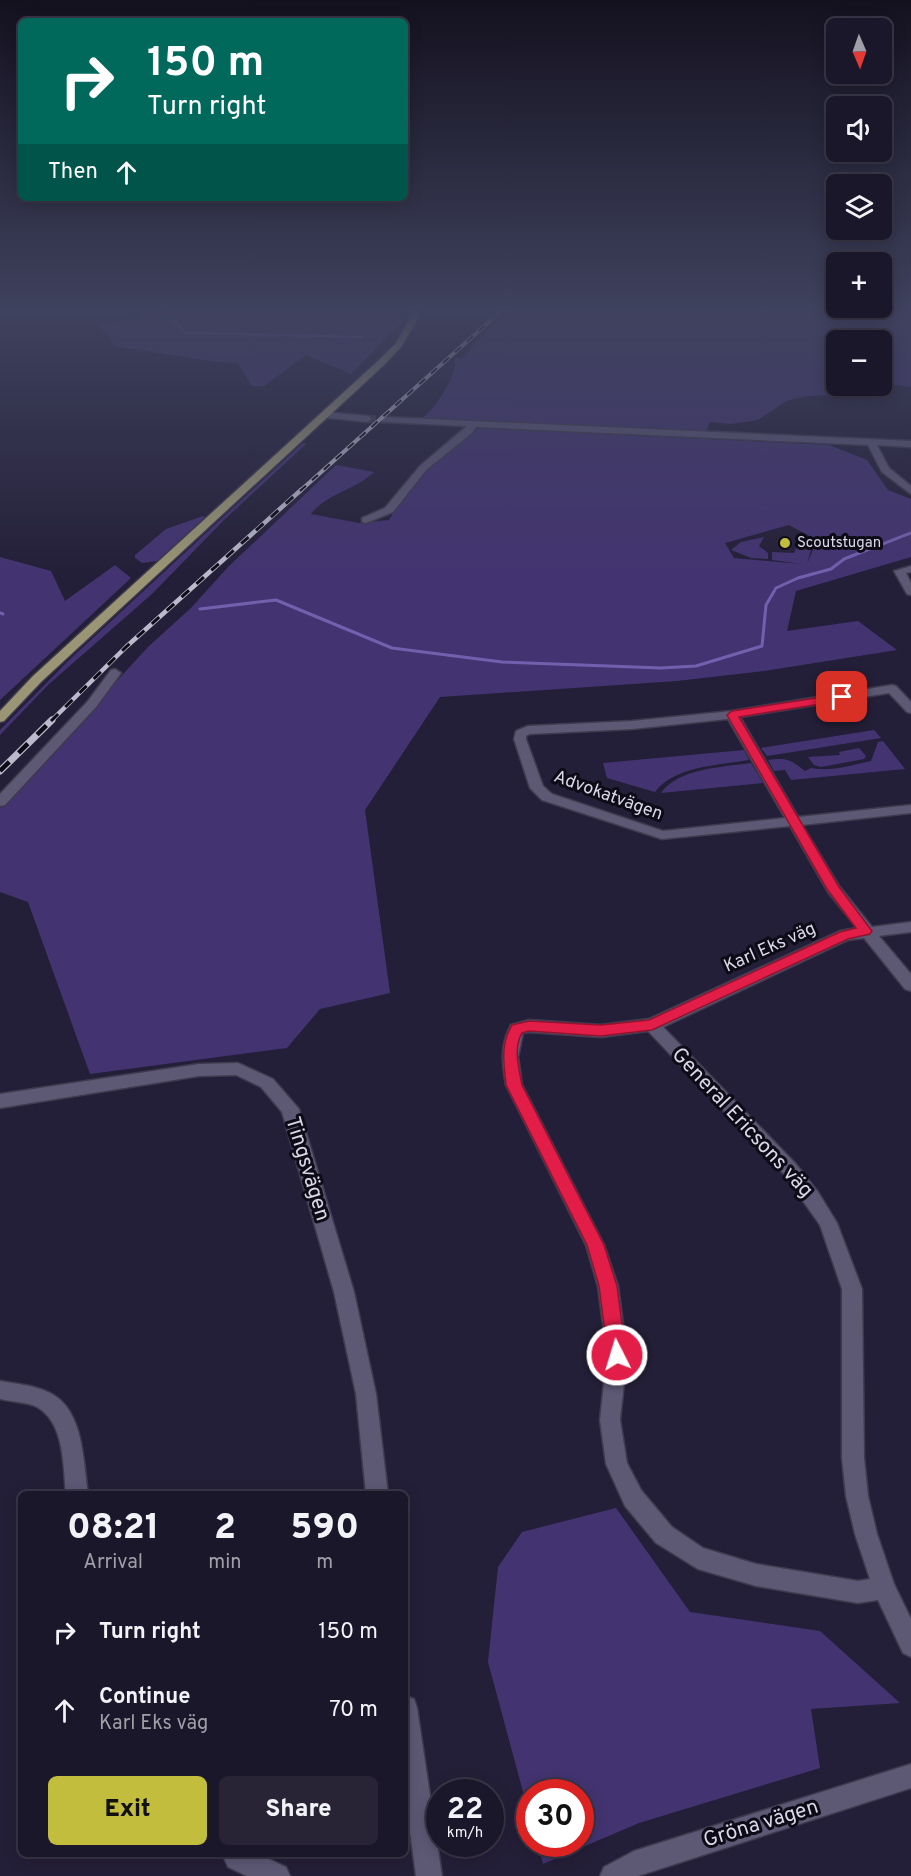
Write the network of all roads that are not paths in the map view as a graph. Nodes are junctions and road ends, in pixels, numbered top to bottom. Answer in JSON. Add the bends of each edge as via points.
{"nodes":[{"id":1,"x":342,"y":399,"type":"edge"},
{"id":2,"x":324,"y":415,"type":"junction"},
{"id":3,"x":368,"y":419,"type":"tunnel mouth"},
{"id":4,"x":385,"y":420,"type":"tunnel mouth"},
{"id":5,"x":473,"y":424,"type":"junction"},
{"id":6,"x":870,"y":442,"type":"junction"},
{"id":7,"x":911,"y":444,"type":"edge"},
{"id":8,"x":911,"y":491,"type":"edge"},
{"id":9,"x":366,"y":520,"type":"dead end"},
{"id":10,"x":911,"y":569,"type":"edge"},
{"id":11,"x":911,"y":592,"type":"edge"},
{"id":12,"x":115,"y":673,"type":"dead end"},
{"id":13,"x":911,"y":709,"type":"edge"},
{"id":14,"x":732,"y":715,"type":"junction"},
{"id":15,"x":0,"y":718,"type":"edge"},
{"id":16,"x":0,"y":802,"type":"edge"},
{"id":17,"x":911,"y":809,"type":"edge"},
{"id":18,"x":795,"y":822,"type":"junction"},
{"id":19,"x":911,"y":927,"type":"edge"},
{"id":20,"x":865,"y":931,"type":"junction"},
{"id":21,"x":911,"y":985,"type":"edge"},
{"id":22,"x":652,"y":1025,"type":"junction"},
{"id":23,"x":0,"y":1101,"type":"edge"},
{"id":24,"x":0,"y":1390,"type":"edge"},
{"id":25,"x":77,"y":1491,"type":"edge"},
{"id":26,"x":377,"y":1491,"type":"edge"},
{"id":27,"x":884,"y":1588,"type":"junction"},
{"id":28,"x":911,"y":1645,"type":"edge"},
{"id":29,"x":408,"y":1729,"type":"edge"},
{"id":30,"x":911,"y":1776,"type":"edge"},
{"id":31,"x":237,"y":1858,"type":"dead end"},
{"id":32,"x":277,"y":1876,"type":"edge"},
{"id":33,"x":429,"y":1876,"type":"edge"},
{"id":34,"x":613,"y":1876,"type":"edge"}],
"edges":[{"from":1,"to":2,"type":"main road"},
{"from":2,"to":3,"type":"street"},
{"from":2,"to":15,"type":"main road","via":[[37,679]]},
{"from":4,"to":5,"type":"street"},
{"from":5,"to":6,"type":"street"},
{"from":5,"to":9,"type":"street","via":[[414,476],[389,510]]},
{"from":6,"to":7,"type":"street"},
{"from":6,"to":8,"type":"street","via":[[885,470]]},
{"from":10,"to":11,"type":"street","via":[[899,571]]},
{"from":12,"to":16,"type":"street","via":[[92,704]]},
{"from":13,"to":14,"type":"street","via":[[892,689]]},
{"from":14,"to":18,"type":"street"},
{"from":14,"to":18,"type":"street","name":"Advokatvägen","via":[[528,730],[520,734],[520,739],[537,788],[547,797],[645,830],[681,835]]},
{"from":17,"to":18,"type":"street"},
{"from":18,"to":20,"type":"street","via":[[833,889]]},
{"from":19,"to":20,"type":"street","name":"Karl Eks väg"},
{"from":20,"to":21,"type":"street"},
{"from":20,"to":22,"type":"street","name":"Karl Eks väg","via":[[845,935]]},
{"from":22,"to":27,"type":"street","name":"General Ericsons väg","via":[[789,1168],[828,1223],[852,1289],[853,1458],[866,1534]]},
{"from":22,"to":27,"type":"street","via":[[601,1031],[529,1026],[517,1029],[511,1038],[514,1085],[595,1245],[608,1286],[617,1355],[610,1420],[617,1464],[633,1498],[664,1534],[698,1558],[756,1575],[858,1592]]},
{"from":23,"to":26,"type":"street","name":"Tingsvägen","via":[[199,1070],[238,1069],[267,1083],[290,1109],[344,1292],[366,1394]]},
{"from":24,"to":25,"type":"street","via":[[43,1400],[60,1411]]},
{"from":27,"to":28,"type":"street","name":"General Ericsons väg"},
{"from":29,"to":33,"type":"street"},
{"from":30,"to":34,"type":"street","name":"Gröna vägen","via":[[634,1864]]},
{"from":31,"to":32,"type":"street"}]}
